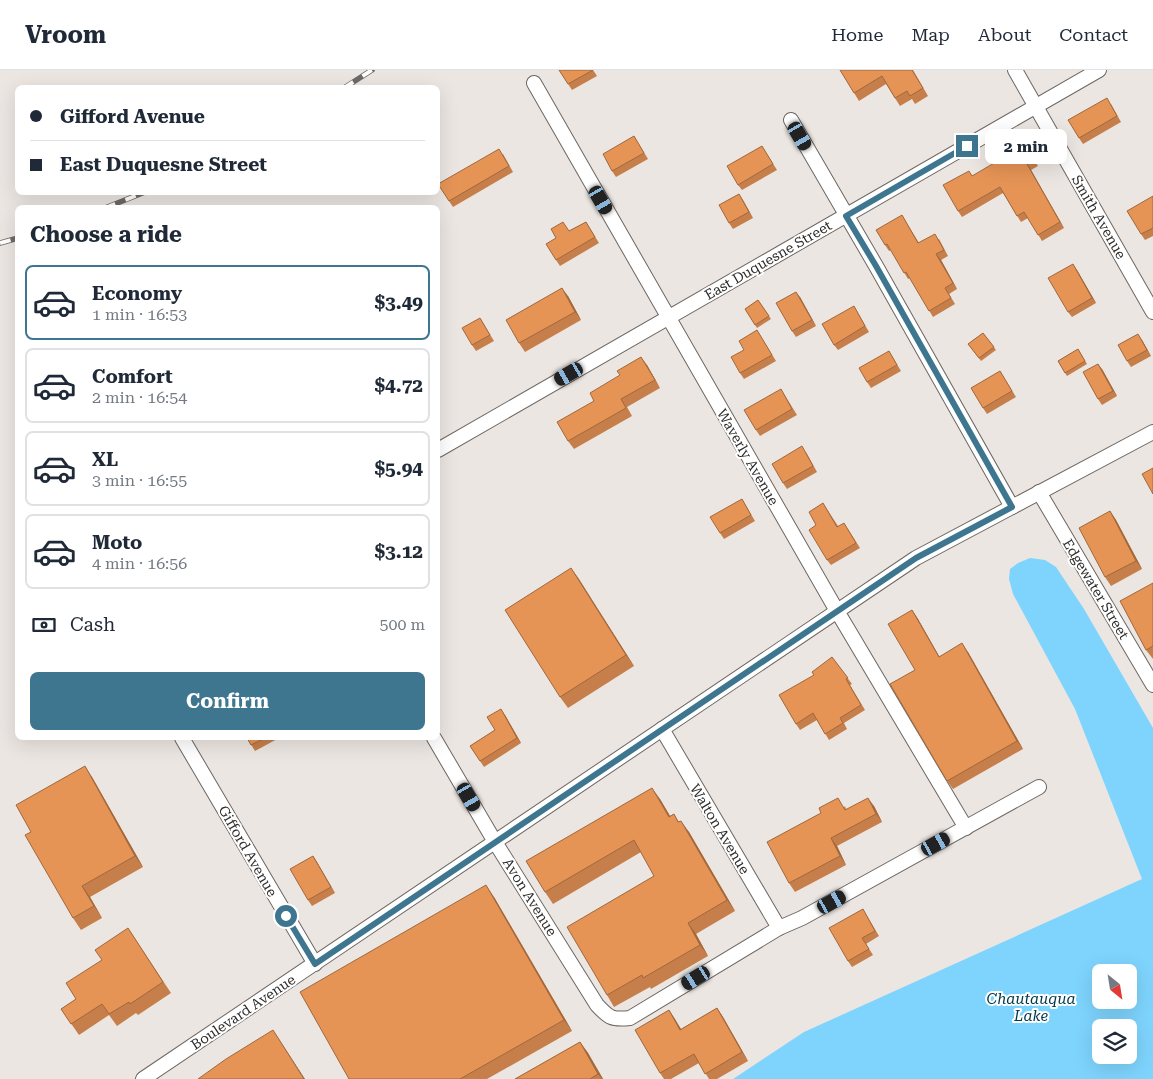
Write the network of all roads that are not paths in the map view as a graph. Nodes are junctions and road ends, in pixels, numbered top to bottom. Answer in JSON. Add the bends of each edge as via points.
{"nodes":[{"id":1,"x":1015,"y":70,"type":"edge"},
{"id":2,"x":1098,"y":70,"type":"edge"},
{"id":3,"x":534,"y":83,"type":"dead end"},
{"id":4,"x":1036,"y":106,"type":"junction"},
{"id":5,"x":790,"y":120,"type":"dead end"},
{"id":6,"x":846,"y":216,"type":"junction"},
{"id":7,"x":1153,"y":312,"type":"edge"},
{"id":8,"x":668,"y":318,"type":"junction"},
{"id":9,"x":1153,"y":432,"type":"edge"},
{"id":10,"x":440,"y":449,"type":"edge"},
{"id":11,"x":1039,"y":492,"type":"junction"},
{"id":12,"x":1012,"y":507,"type":"junction"},
{"id":13,"x":837,"y":611,"type":"junction"},
{"id":14,"x":1153,"y":685,"type":"edge"},
{"id":15,"x":662,"y":729,"type":"junction"},
{"id":16,"x":183,"y":740,"type":"edge"},
{"id":17,"x":435,"y":740,"type":"edge"},
{"id":18,"x":1039,"y":787,"type":"dead end"},
{"id":19,"x":966,"y":828,"type":"junction"},
{"id":20,"x":495,"y":842,"type":"junction"},
{"id":21,"x":779,"y":928,"type":"junction"},
{"id":22,"x":315,"y":964,"type":"junction"},
{"id":23,"x":143,"y":1079,"type":"edge"}],
"edges":[{"from":1,"to":4,"type":"street","name":"Smith Avenue"},
{"from":2,"to":4,"type":"street","name":"East Duquesne Street"},
{"from":3,"to":8,"type":"street","name":"Waverly Avenue"},
{"from":4,"to":6,"type":"street","name":"East Duquesne Street"},
{"from":4,"to":7,"type":"street","name":"Smith Avenue"},
{"from":5,"to":6,"type":"street"},
{"from":6,"to":8,"type":"street","name":"East Duquesne Street"},
{"from":6,"to":12,"type":"street"},
{"from":8,"to":10,"type":"street","name":"East Duquesne Street"},
{"from":8,"to":13,"type":"street","name":"Waverly Avenue"},
{"from":9,"to":11,"type":"street","name":"Boulevard Avenue"},
{"from":11,"to":12,"type":"street","name":"Boulevard Avenue"},
{"from":11,"to":14,"type":"street","name":"Edgewater Street"},
{"from":12,"to":13,"type":"street","name":"Boulevard Avenue","via":[[916,558]]},
{"from":13,"to":15,"type":"street","name":"Boulevard Avenue"},
{"from":13,"to":19,"type":"street","name":"Waverly Avenue"},
{"from":15,"to":20,"type":"street","name":"Boulevard Avenue"},
{"from":15,"to":21,"type":"street","name":"Walton Avenue"},
{"from":16,"to":22,"type":"street","name":"Gifford Avenue"},
{"from":17,"to":20,"type":"street","name":"Avon Avenue"},
{"from":18,"to":19,"type":"street"},
{"from":19,"to":21,"type":"street"},
{"from":20,"to":21,"type":"street","name":"Avon Avenue","via":[[597,1005],[616,1020],[630,1018]]},
{"from":20,"to":22,"type":"street","name":"Boulevard Avenue"},
{"from":22,"to":23,"type":"street","name":"Boulevard Avenue"}]}
